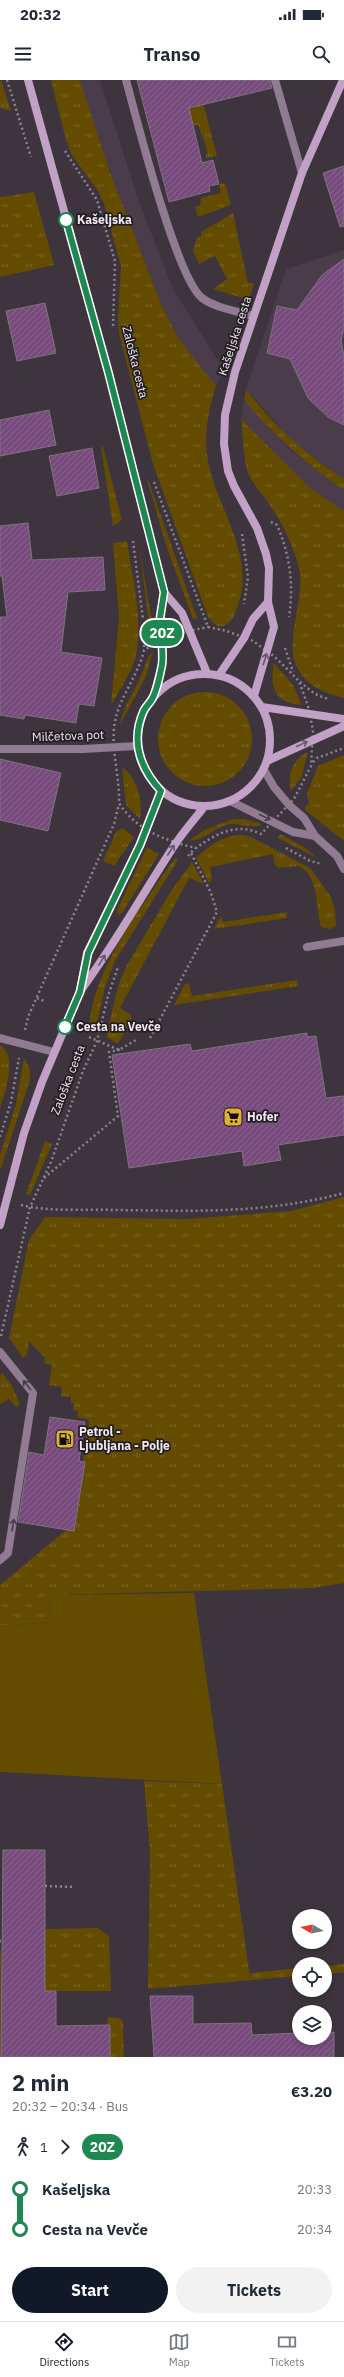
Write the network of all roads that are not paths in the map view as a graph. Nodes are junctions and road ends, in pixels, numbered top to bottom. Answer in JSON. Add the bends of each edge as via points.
{"nodes":[{"id":1,"x":28,"y":80,"type":"edge"},
{"id":2,"x":126,"y":80,"type":"edge"},
{"id":3,"x":275,"y":80,"type":"edge"},
{"id":4,"x":343,"y":80,"type":"edge"},
{"id":5,"x":302,"y":173,"type":"junction"},
{"id":6,"x":253,"y":316,"type":"junction"},
{"id":7,"x":164,"y":592,"type":"junction"},
{"id":8,"x":268,"y":602,"type":"junction"},
{"id":9,"x":208,"y":673,"type":"junction"},
{"id":10,"x":219,"y":675,"type":"junction"},
{"id":11,"x":154,"y":695,"type":"junction"},
{"id":12,"x":254,"y":696,"type":"junction"},
{"id":13,"x":262,"y":707,"type":"junction"},
{"id":14,"x":344,"y":719,"type":"edge"},
{"id":15,"x":344,"y":726,"type":"edge"},
{"id":16,"x":137,"y":746,"type":"junction"},
{"id":17,"x":0,"y":749,"type":"edge"},
{"id":18,"x":267,"y":761,"type":"junction"},
{"id":19,"x":264,"y":770,"type":"junction"},
{"id":20,"x":161,"y":791,"type":"junction"},
{"id":21,"x":230,"y":801,"type":"junction"},
{"id":22,"x":204,"y":807,"type":"junction"},
{"id":23,"x":315,"y":836,"type":"junction"},
{"id":24,"x":344,"y":869,"type":"edge"},
{"id":25,"x":344,"y":941,"type":"edge"},
{"id":26,"x":307,"y":947,"type":"dead end"},
{"id":27,"x":80,"y":992,"type":"junction"},
{"id":28,"x":0,"y":1038,"type":"edge"},
{"id":29,"x":54,"y":1052,"type":"junction"},
{"id":30,"x":0,"y":1225,"type":"edge"},
{"id":31,"x":0,"y":1352,"type":"edge"},
{"id":32,"x":0,"y":1560,"type":"edge"}],
"edges":[{"from":1,"to":7,"type":"main road","via":[[108,371]]},
{"from":2,"to":6,"type":"street","via":[[162,204],[180,257],[196,292],[210,303]]},
{"from":3,"to":5,"type":"street"},
{"from":4,"to":5,"type":"main road","name":"Kašeljska cesta"},
{"from":5,"to":6,"type":"main road","name":"Kašeljska cesta"},
{"from":6,"to":8,"type":"main road","name":"Kašeljska cesta","via":[[229,394],[223,434],[230,478],[257,528],[266,554],[270,580]]},
{"from":7,"to":9,"type":"main road","via":[[182,613]]},
{"from":7,"to":11,"type":"main road","via":[[160,620],[162,665]]},
{"from":8,"to":10,"type":"main road","via":[[253,619],[244,638]]},
{"from":12,"to":8,"type":"main road","name":"Kašeljska cesta","one_way":true,"via":[[274,627]]},
{"from":9,"to":10,"type":"main road"},
{"from":9,"to":11,"type":"main road","via":[[178,678]]},
{"from":10,"to":12,"type":"main road","via":[[238,683]]},
{"from":11,"to":16,"type":"main road","via":[[143,715]]},
{"from":12,"to":13,"type":"main road"},
{"from":13,"to":14,"type":"main road"},
{"from":13,"to":18,"type":"main road","via":[[269,731]]},
{"from":18,"to":15,"type":"main road","one_way":true},
{"from":16,"to":17,"type":"street","name":"Milčetova pot"},
{"from":16,"to":20,"type":"main road","via":[[149,778]]},
{"from":18,"to":19,"type":"main road"},
{"from":19,"to":21,"type":"main road","via":[[252,784]]},
{"from":19,"to":23,"type":"street","via":[[274,787],[304,818]]},
{"from":20,"to":22,"type":"main road","via":[[188,805]]},
{"from":20,"to":27,"type":"main road","name":"Zaloška cesta","via":[[140,845],[88,953]]},
{"from":21,"to":22,"type":"main road"},
{"from":21,"to":23,"type":"street","one_way":true,"via":[[293,832]]},
{"from":27,"to":22,"type":"main road","name":"Zaloška cesta","one_way":true,"via":[[102,962],[123,924],[176,843]]},
{"from":23,"to":24,"type":"street","via":[[337,856]]},
{"from":25,"to":26,"type":"street"},
{"from":27,"to":29,"type":"main road","name":"Zaloška cesta"},
{"from":28,"to":29,"type":"street"},
{"from":29,"to":30,"type":"main road","name":"Zaloška cesta","via":[[24,1133]]},
{"from":32,"to":31,"type":"street","one_way":true,"via":[[8,1553],[33,1393]]}]}
